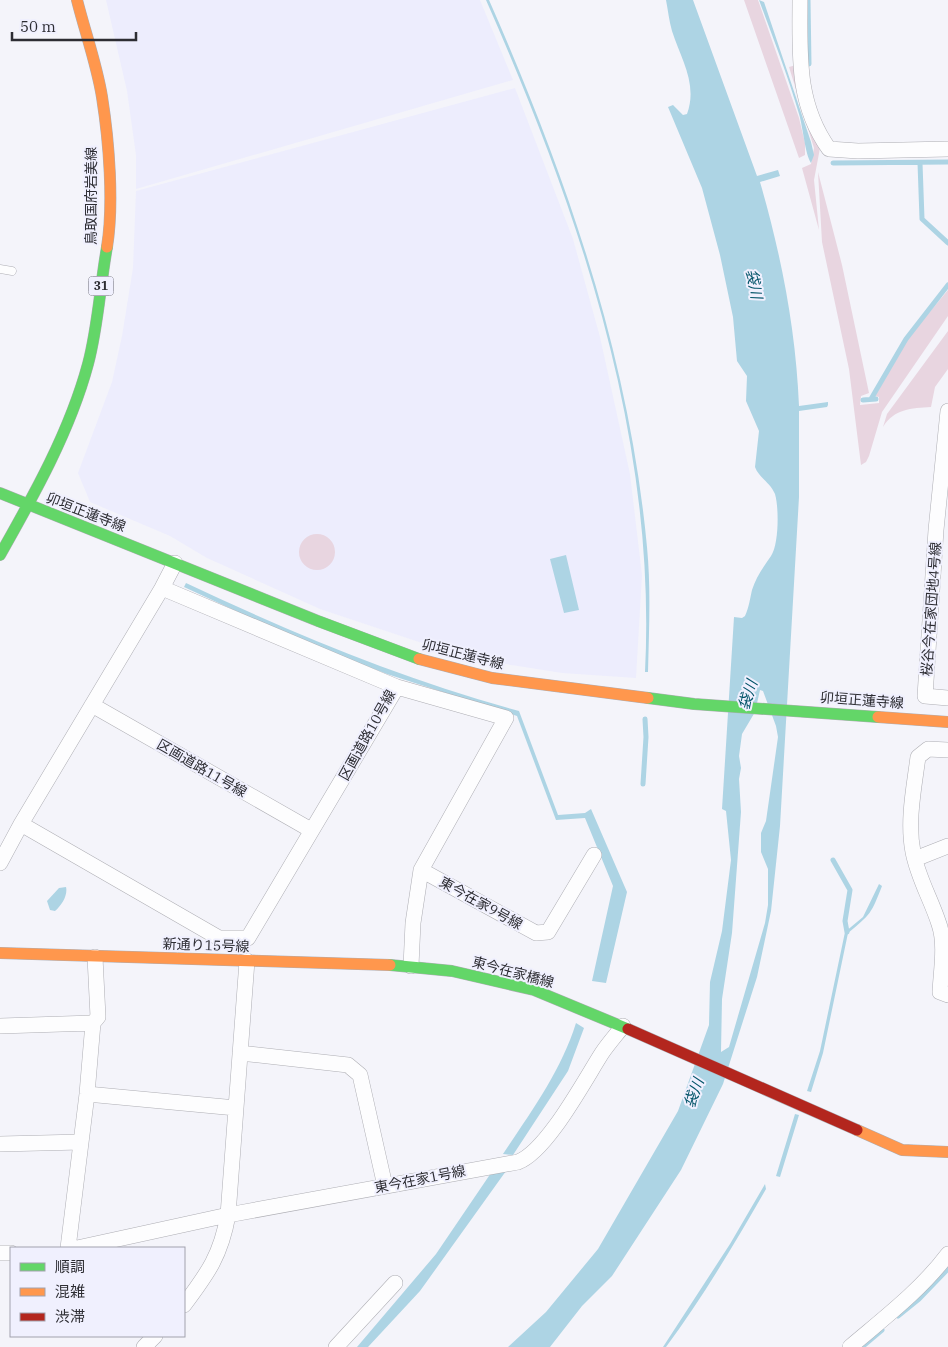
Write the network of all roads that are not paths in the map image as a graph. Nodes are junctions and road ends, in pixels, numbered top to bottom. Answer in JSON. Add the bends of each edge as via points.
{"nodes":[{"id":1,"x":77,"y":0,"type":"edge"},
{"id":2,"x":800,"y":0,"type":"edge"},
{"id":3,"x":948,"y":149,"type":"edge"},
{"id":4,"x":0,"y":269,"type":"edge"},
{"id":5,"x":12,"y":271,"type":"dead end"},
{"id":6,"x":948,"y":411,"type":"edge"},
{"id":7,"x":0,"y":493,"type":"edge"},
{"id":8,"x":28,"y":505,"type":"junction"},
{"id":9,"x":0,"y":555,"type":"edge"},
{"id":10,"x":175,"y":563,"type":"junction"},
{"id":11,"x":162,"y":588,"type":"junction"},
{"id":12,"x":397,"y":687,"type":"junction"},
{"id":13,"x":948,"y":698,"type":"edge"},
{"id":14,"x":92,"y":705,"type":"junction"},
{"id":15,"x":948,"y":722,"type":"edge"},
{"id":16,"x":948,"y":750,"type":"edge"},
{"id":17,"x":21,"y":824,"type":"junction"},
{"id":18,"x":312,"y":830,"type":"junction"},
{"id":19,"x":948,"y":846,"type":"edge"},
{"id":20,"x":594,"y":855,"type":"dead end"},
{"id":21,"x":915,"y":859,"type":"junction"},
{"id":22,"x":0,"y":863,"type":"edge"},
{"id":23,"x":421,"y":870,"type":"junction"},
{"id":24,"x":0,"y":953,"type":"edge"},
{"id":25,"x":95,"y":957,"type":"junction"},
{"id":26,"x":247,"y":961,"type":"junction"},
{"id":27,"x":411,"y":966,"type":"junction"},
{"id":28,"x":948,"y":995,"type":"edge"},
{"id":29,"x":92,"y":1023,"type":"junction"},
{"id":30,"x":0,"y":1026,"type":"edge"},
{"id":31,"x":627,"y":1028,"type":"junction"},
{"id":32,"x":240,"y":1052,"type":"junction"},
{"id":33,"x":87,"y":1094,"type":"junction"},
{"id":34,"x":236,"y":1108,"type":"junction"},
{"id":35,"x":81,"y":1142,"type":"junction"},
{"id":36,"x":0,"y":1144,"type":"edge"},
{"id":37,"x":948,"y":1152,"type":"edge"},
{"id":38,"x":385,"y":1186,"type":"junction"},
{"id":39,"x":228,"y":1215,"type":"junction"},
{"id":40,"x":68,"y":1247,"type":"edge"},
{"id":41,"x":82,"y":1247,"type":"edge"},
{"id":42,"x":948,"y":1254,"type":"edge"},
{"id":43,"x":395,"y":1283,"type":"dead end"},
{"id":44,"x":185,"y":1304,"type":"edge"},
{"id":45,"x":154,"y":1337,"type":"edge"},
{"id":46,"x":144,"y":1347,"type":"edge"},
{"id":47,"x":336,"y":1347,"type":"edge"},
{"id":48,"x":850,"y":1347,"type":"edge"}],
"edges":[{"from":1,"to":8,"type":"main road","name":"鳥取国府岩美線","number":"31","via":[[102,96],[109,232],[88,364],[65,428]]},
{"from":2,"to":3,"type":"street","via":[[800,75],[812,122],[829,149],[858,152]]},
{"from":4,"to":5,"type":"lane"},
{"from":6,"to":13,"type":"street","name":"桜谷今在家団地4号線","via":[[925,696]]},
{"from":7,"to":8,"type":"main road","name":"卯垣正蓮寺線"},
{"from":8,"to":9,"type":"main road","name":"鳥取国府岩美線","number":"31"},
{"from":8,"to":10,"type":"main road","name":"卯垣正蓮寺線"},
{"from":10,"to":11,"type":"street"},
{"from":10,"to":15,"type":"main road","name":"卯垣正蓮寺線","via":[[427,662],[514,681],[694,704]]},
{"from":11,"to":12,"type":"street","name":"区画道路10号線"},
{"from":11,"to":14,"type":"street"},
{"from":12,"to":18,"type":"street","name":"区画道路10号線"},
{"from":12,"to":23,"type":"street","via":[[506,718]]},
{"from":14,"to":17,"type":"street"},
{"from":14,"to":18,"type":"street","name":"区画道路11号線"},
{"from":16,"to":21,"type":"street","via":[[928,749],[918,757],[911,814]]},
{"from":17,"to":18,"type":"street","name":"区画道路10号線","via":[[219,938],[248,938]]},
{"from":17,"to":22,"type":"street"},
{"from":19,"to":21,"type":"street"},
{"from":20,"to":23,"type":"street","name":"東今在家9号線","via":[[548,932],[536,933]]},
{"from":21,"to":28,"type":"street","via":[[921,883],[939,925],[942,946],[940,992]]},
{"from":23,"to":27,"type":"street","name":"東今在家9号線","via":[[412,923]]},
{"from":24,"to":25,"type":"main road","name":"新通り15号線"},
{"from":25,"to":26,"type":"main road","name":"新通り15号線"},
{"from":25,"to":29,"type":"street","via":[[98,1017]]},
{"from":26,"to":27,"type":"main road","name":"新通り15号線"},
{"from":26,"to":32,"type":"street"},
{"from":27,"to":31,"type":"main road","name":"東今在家橋線","via":[[452,971],[534,990]]},
{"from":29,"to":30,"type":"street"},
{"from":29,"to":33,"type":"street"},
{"from":31,"to":37,"type":"main road","name":"東今在家橋線","via":[[902,1150]]},
{"from":31,"to":38,"type":"street","name":"東今在家1号線","via":[[527,1158]]},
{"from":32,"to":34,"type":"street"},
{"from":32,"to":38,"type":"street","via":[[348,1065],[360,1075]]},
{"from":33,"to":34,"type":"street"},
{"from":33,"to":35,"type":"street"},
{"from":34,"to":39,"type":"street"},
{"from":35,"to":36,"type":"street"},
{"from":35,"to":40,"type":"street"},
{"from":38,"to":39,"type":"street","name":"東今在家1号線"},
{"from":39,"to":41,"type":"street","name":"東今在家1号線"},
{"from":39,"to":44,"type":"street","via":[[223,1241],[209,1271]]},
{"from":42,"to":48,"type":"street","via":[[896,1308]]},
{"from":43,"to":47,"type":"street"},
{"from":45,"to":46,"type":"street"}]}
